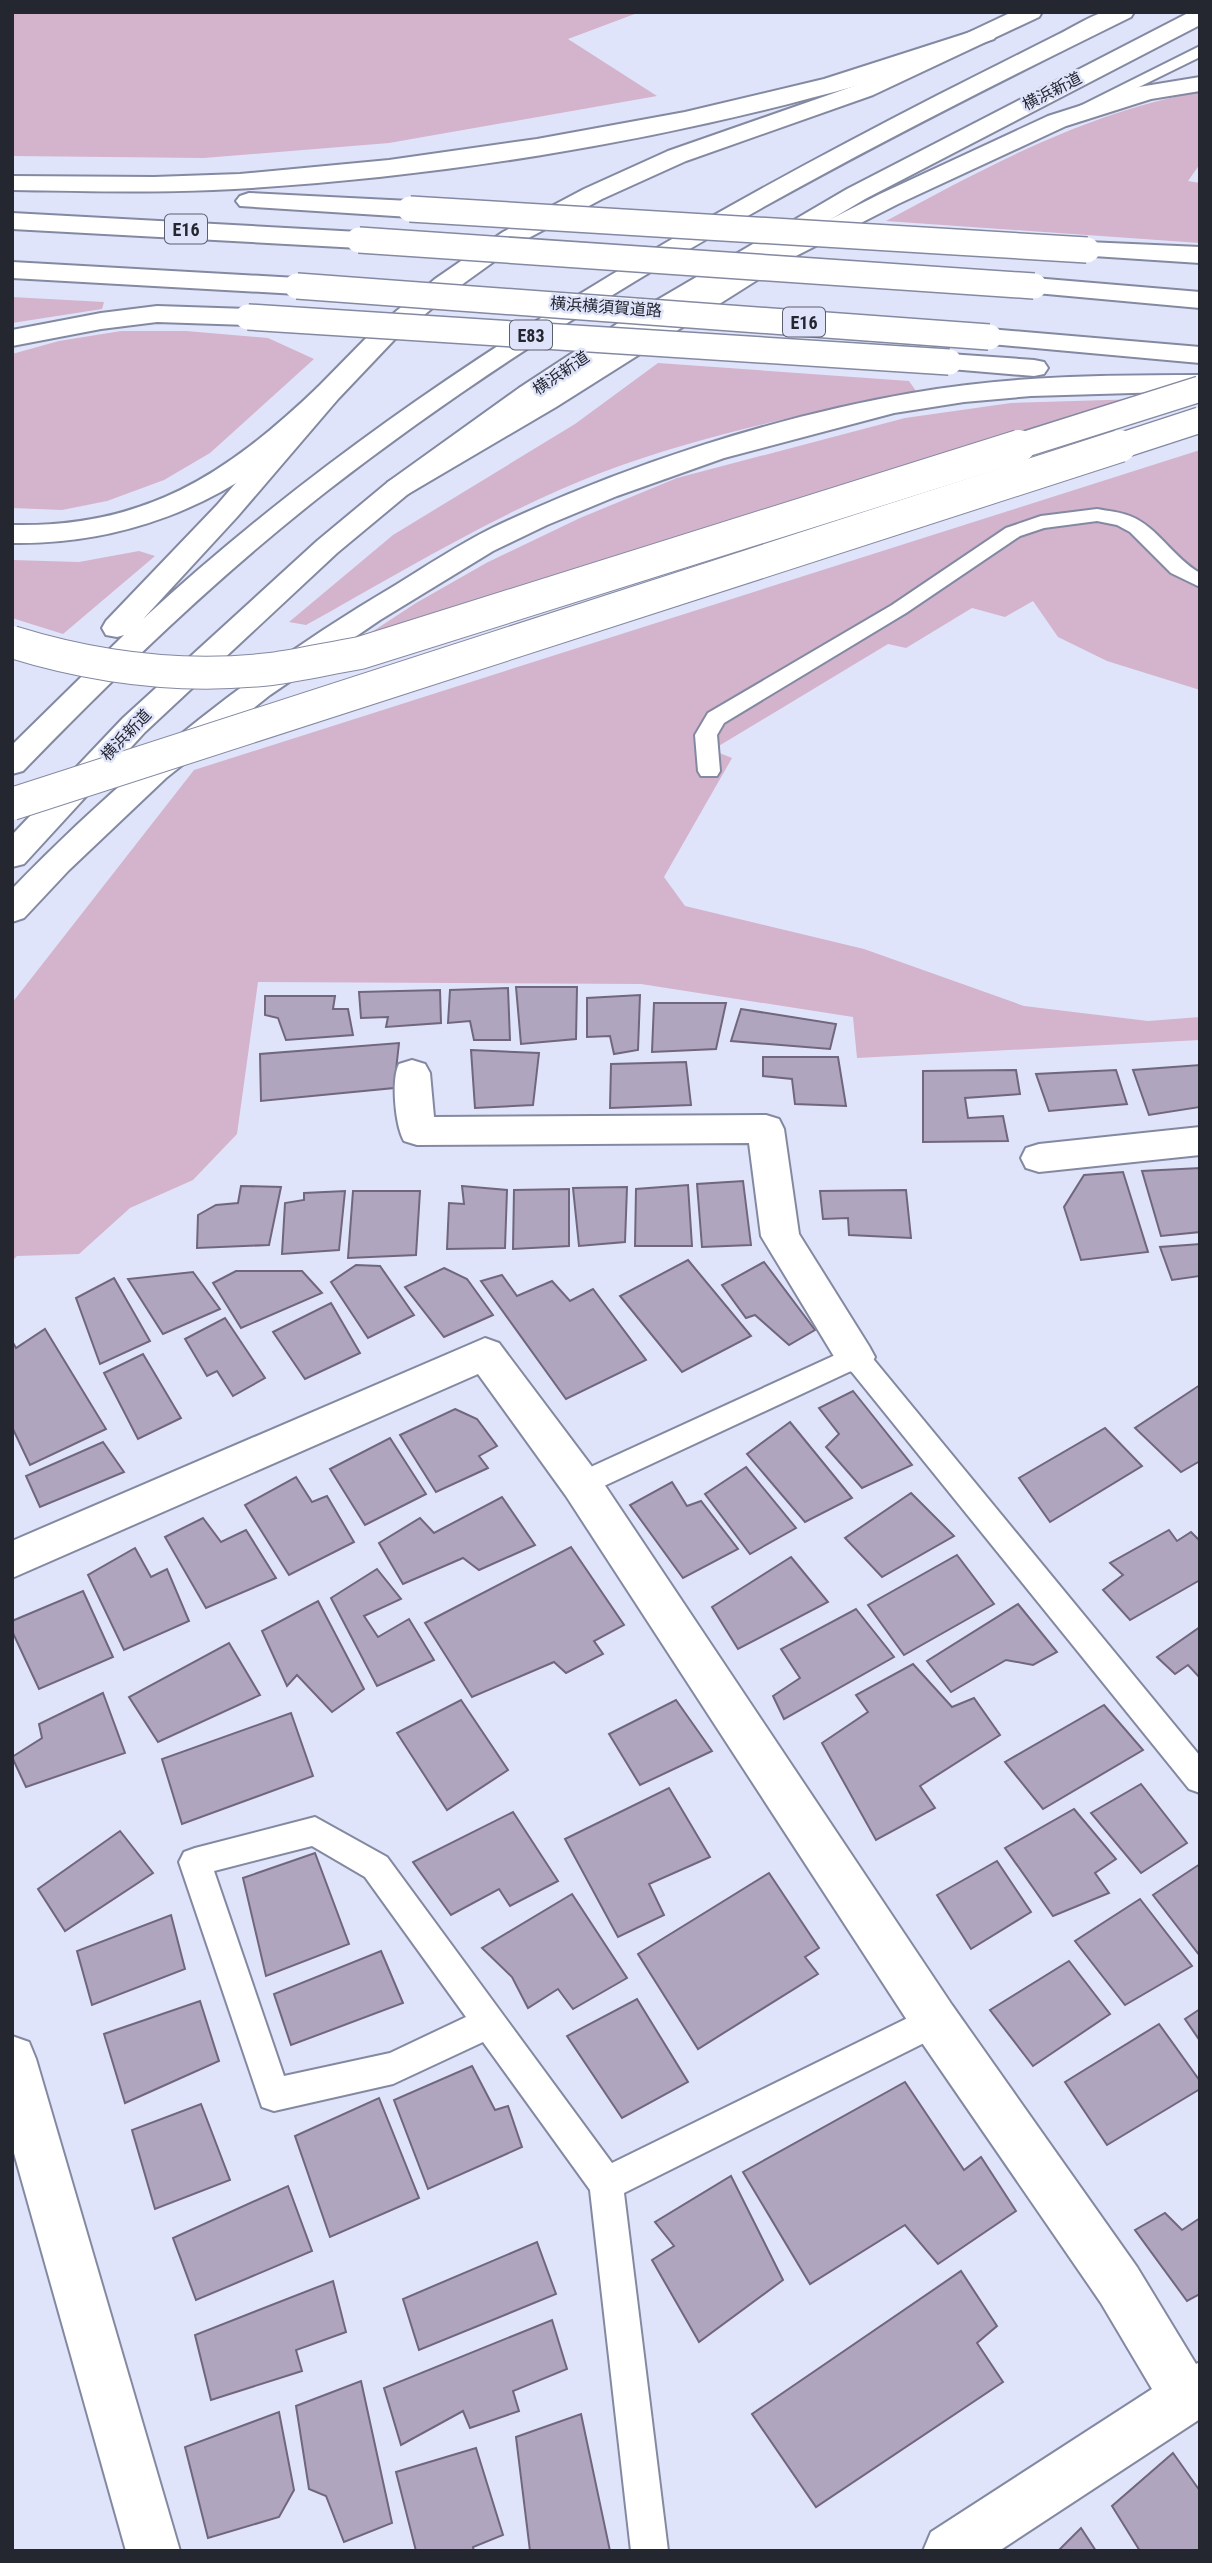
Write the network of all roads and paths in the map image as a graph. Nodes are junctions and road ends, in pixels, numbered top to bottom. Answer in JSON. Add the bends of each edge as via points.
{"nodes":[{"id":1,"x":1031,"y":12,"type":"edge"},
{"id":2,"x":1123,"y":12,"type":"edge"},
{"id":3,"x":1200,"y":16,"type":"edge"},
{"id":4,"x":986,"y":34,"type":"junction"},
{"id":5,"x":1200,"y":51,"type":"edge"},
{"id":6,"x":1200,"y":84,"type":"edge"},
{"id":7,"x":1057,"y":121,"type":"junction"},
{"id":8,"x":12,"y":183,"type":"edge"},
{"id":9,"x":12,"y":189,"type":"edge"},
{"id":10,"x":12,"y":219,"type":"edge"},
{"id":11,"x":1200,"y":255,"type":"edge"},
{"id":12,"x":12,"y":270,"type":"edge"},
{"id":13,"x":1200,"y":300,"type":"edge"},
{"id":14,"x":12,"y":338,"type":"edge"},
{"id":15,"x":1200,"y":355,"type":"edge"},
{"id":16,"x":1200,"y":381,"type":"edge"},
{"id":17,"x":1200,"y":389,"type":"edge"},
{"id":18,"x":328,"y":393,"type":"junction"},
{"id":19,"x":1200,"y":420,"type":"edge"},
{"id":20,"x":398,"y":488,"type":"junction"},
{"id":21,"x":12,"y":534,"type":"edge"},
{"id":22,"x":1200,"y":582,"type":"edge"},
{"id":23,"x":12,"y":642,"type":"edge"},
{"id":24,"x":12,"y":747,"type":"edge"},
{"id":25,"x":12,"y":764,"type":"edge"},
{"id":26,"x":709,"y":771,"type":"dead end"},
{"id":27,"x":12,"y":804,"type":"edge"},
{"id":28,"x":12,"y":856,"type":"edge"},
{"id":29,"x":12,"y":910,"type":"edge"},
{"id":30,"x":412,"y":1073,"type":"dead end"},
{"id":31,"x":1200,"y":1141,"type":"edge"},
{"id":32,"x":1039,"y":1158,"type":"dead end"},
{"id":33,"x":855,"y":1357,"type":"junction"},
{"id":34,"x":581,"y":1484,"type":"junction"},
{"id":35,"x":12,"y":1560,"type":"edge"},
{"id":36,"x":1200,"y":1779,"type":"edge"},
{"id":37,"x":935,"y":2021,"type":"junction"},
{"id":38,"x":489,"y":2023,"type":"junction"},
{"id":39,"x":12,"y":2059,"type":"edge"},
{"id":40,"x":606,"y":2184,"type":"junction"},
{"id":41,"x":1195,"y":2401,"type":"edge"},
{"id":42,"x":153,"y":2551,"type":"edge"},
{"id":43,"x":650,"y":2551,"type":"edge"},
{"id":44,"x":950,"y":2551,"type":"edge"}],
"edges":[{"from":1,"to":4,"type":"main road"},
{"from":2,"to":25,"type":"main road","number":"E83","via":[[834,159],[672,250],[474,371],[270,523],[165,614]]},
{"from":3,"to":20,"type":"main road","name":"横浜新道","number":"E83","via":[[1006,114],[746,256],[529,394]]},
{"from":4,"to":8,"type":"main road","via":[[832,85],[504,151],[238,181]]},
{"from":4,"to":18,"type":"main road","via":[[865,90],[677,156],[512,237],[385,334]]},
{"from":5,"to":7,"type":"lane"},
{"from":6,"to":7,"type":"main road","via":[[1147,92]]},
{"from":7,"to":20,"type":"main road","via":[[783,253]]},
{"from":9,"to":11,"type":"main road","bridge":true},
{"from":10,"to":13,"type":"main road","number":"E16","bridge":true},
{"from":12,"to":15,"type":"main road","name":"横浜横須賀道路","number":"E16","bridge":true,"via":[[297,286]]},
{"from":14,"to":16,"type":"main road","bridge":true,"via":[[157,314],[248,317]]},
{"from":16,"to":29,"type":"main road","via":[[1000,390],[873,410],[732,446],[621,485],[501,536],[354,620],[212,723],[120,802]]},
{"from":17,"to":23,"type":"main road","bridge":true,"via":[[360,653],[271,669],[199,674],[60,658]]},
{"from":18,"to":21,"type":"main road","via":[[270,446],[190,498],[92,529]]},
{"from":18,"to":24,"type":"main road"},
{"from":19,"to":27,"type":"main road","bridge":true},
{"from":20,"to":28,"type":"main road","name":"横浜新道","number":"E83","via":[[134,724]]},
{"from":22,"to":26,"type":"lane","via":[[1178,569],[1123,520],[1097,515],[1060,519],[1013,532],[899,609],[716,718],[706,735]]},
{"from":30,"to":33,"type":"main road","via":[[417,1131],[766,1129],[780,1236]]},
{"from":31,"to":32,"type":"main road"},
{"from":33,"to":34,"type":"lane"},
{"from":33,"to":36,"type":"lane"},
{"from":34,"to":35,"type":"main road","via":[[485,1354]]},
{"from":34,"to":37,"type":"main road"},
{"from":37,"to":40,"type":"lane"},
{"from":37,"to":41,"type":"main road"},
{"from":38,"to":38,"type":"lane","via":[[393,2068],[274,2095],[195,1862],[314,1831],[376,1867]]},
{"from":38,"to":40,"type":"lane"},
{"from":39,"to":42,"type":"main road"},
{"from":40,"to":43,"type":"lane"},
{"from":41,"to":44,"type":"main road"}]}
